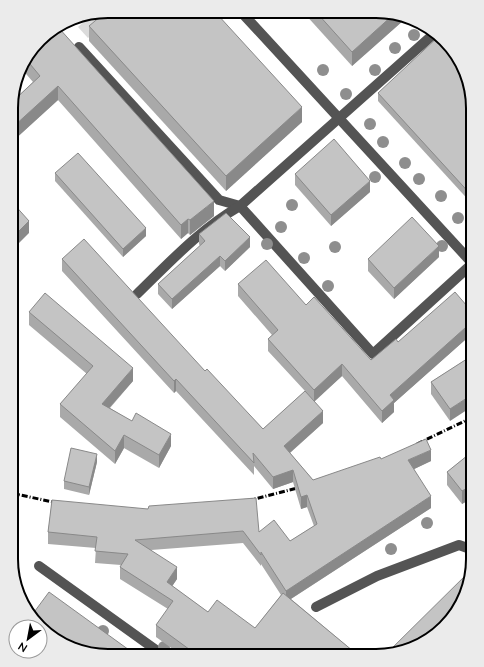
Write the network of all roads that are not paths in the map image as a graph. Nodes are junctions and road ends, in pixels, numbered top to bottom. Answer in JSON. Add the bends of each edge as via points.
{"nodes":[{"id":1,"x":247,"y":18,"type":"edge"},
{"id":2,"x":431,"y":37,"type":"edge"},
{"id":3,"x":79,"y":47,"type":"dead end"},
{"id":4,"x":339,"y":118,"type":"junction"},
{"id":5,"x":240,"y":206,"type":"junction"},
{"id":6,"x":466,"y":255,"type":"edge"},
{"id":7,"x":466,"y":269,"type":"edge"},
{"id":8,"x":136,"y":294,"type":"edge"},
{"id":9,"x":466,"y":548,"type":"edge"},
{"id":10,"x":39,"y":566,"type":"dead end"},
{"id":11,"x":316,"y":608,"type":"dead end"},
{"id":12,"x":155,"y":649,"type":"edge"}],
"edges":[{"from":1,"to":4,"type":"street"},
{"from":2,"to":4,"type":"street"},
{"from":3,"to":5,"type":"street","via":[[219,200]]},
{"from":4,"to":5,"type":"street"},
{"from":4,"to":6,"type":"street"},
{"from":5,"to":7,"type":"street","via":[[373,354]]},
{"from":5,"to":8,"type":"street","via":[[193,240]]},
{"from":9,"to":11,"type":"street","via":[[459,545],[377,576]]},
{"from":10,"to":12,"type":"street"}]}
